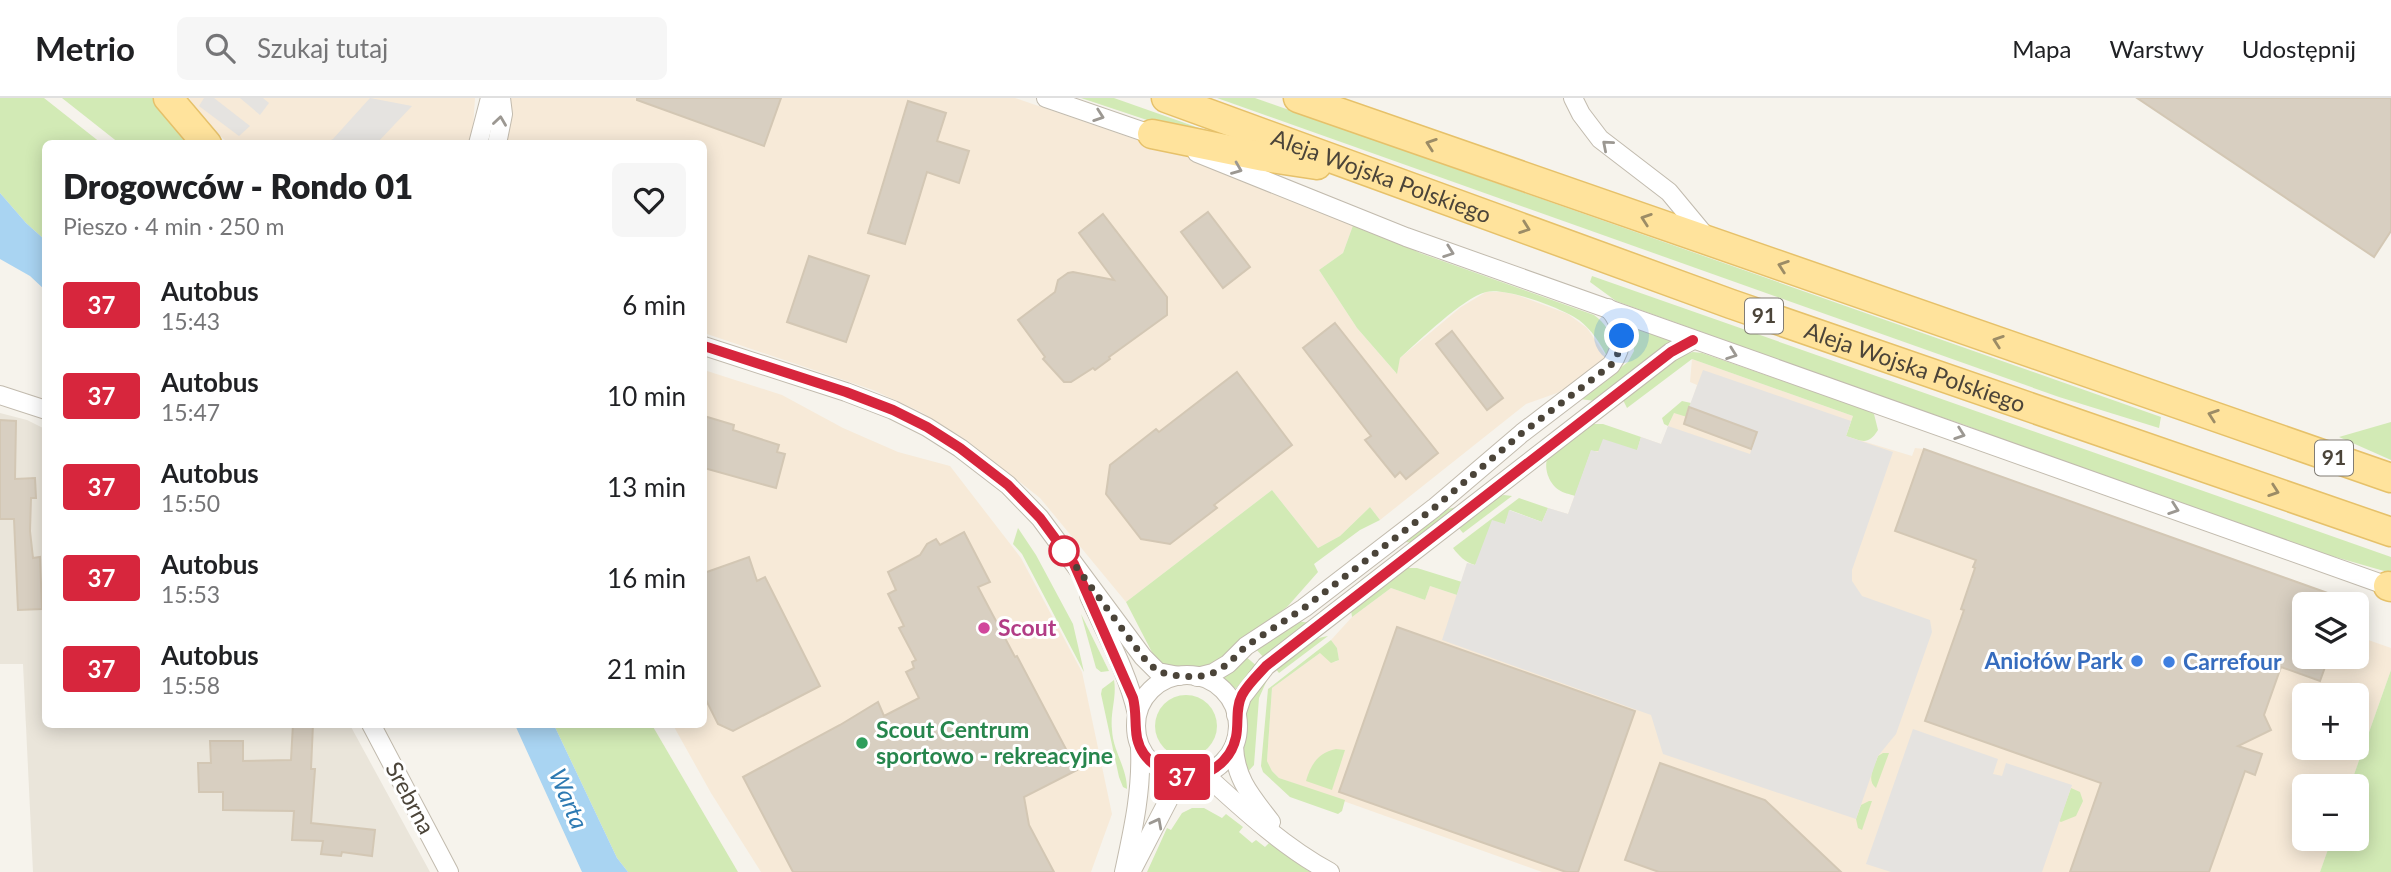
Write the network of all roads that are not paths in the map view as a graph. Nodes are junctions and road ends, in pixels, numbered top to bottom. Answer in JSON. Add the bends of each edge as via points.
{"nodes":[{"id":1,"x":168,"y":98,"type":"edge"},
{"id":2,"x":490,"y":98,"type":"edge"},
{"id":3,"x":501,"y":98,"type":"edge"},
{"id":4,"x":1046,"y":98,"type":"edge"},
{"id":5,"x":1166,"y":98,"type":"edge"},
{"id":6,"x":1298,"y":98,"type":"edge"},
{"id":7,"x":1573,"y":98,"type":"edge"},
{"id":8,"x":1152,"y":134,"type":"junction"},
{"id":9,"x":199,"y":135,"type":"edge"},
{"id":10,"x":479,"y":140,"type":"edge"},
{"id":11,"x":497,"y":140,"type":"edge"},
{"id":12,"x":1375,"y":173,"type":"junction"},
{"id":13,"x":1710,"y":241,"type":"junction"},
{"id":14,"x":1608,"y":308,"type":"junction"},
{"id":15,"x":1693,"y":340,"type":"junction"},
{"id":16,"x":707,"y":347,"type":"edge"},
{"id":17,"x":0,"y":395,"type":"edge"},
{"id":18,"x":42,"y":410,"type":"edge"},
{"id":19,"x":2391,"y":478,"type":"edge"},
{"id":20,"x":2391,"y":532,"type":"edge"},
{"id":21,"x":1074,"y":564,"type":"junction"},
{"id":22,"x":2389,"y":587,"type":"edge"},
{"id":23,"x":1179,"y":676,"type":"junction"},
{"id":24,"x":1197,"y":677,"type":"junction"},
{"id":25,"x":1137,"y":714,"type":"junction"},
{"id":26,"x":1236,"y":715,"type":"junction"},
{"id":27,"x":372,"y":728,"type":"edge"},
{"id":28,"x":1234,"y":746,"type":"junction"},
{"id":29,"x":1140,"y":748,"type":"junction"},
{"id":30,"x":1192,"y":777,"type":"junction"},
{"id":31,"x":1288,"y":844,"type":"junction"},
{"id":32,"x":441,"y":868,"type":"edge"},
{"id":33,"x":1124,"y":872,"type":"edge"},
{"id":34,"x":1131,"y":872,"type":"edge"},
{"id":35,"x":1330,"y":872,"type":"edge"}],
"edges":[{"from":1,"to":9,"type":"main road"},
{"from":2,"to":10,"type":"street"},
{"from":11,"to":3,"type":"street","one_way":true,"via":[[503,114]]},
{"from":4,"to":8,"type":"street","one_way":true},
{"from":5,"to":12,"type":"main road","name":"Aleja Wojska Polskiego","number":"91"},
{"from":13,"to":6,"type":"main road","name":"Aleja Wojska Polskiego","number":"91","one_way":true},
{"from":13,"to":7,"type":"street","one_way":true,"via":[[1669,192],[1600,139]]},
{"from":8,"to":12,"type":"main road"},
{"from":8,"to":14,"type":"street","one_way":true,"via":[[1406,237]]},
{"from":12,"to":20,"type":"main road","name":"Aleja Wojska Polskiego","number":"91","one_way":true,"via":[[1782,322]]},
{"from":19,"to":13,"type":"main road","name":"Aleja Wojska Polskiego","number":"91","one_way":true},
{"from":14,"to":15,"type":"street"},
{"from":14,"to":24,"type":"street","via":[[1618,320],[1622,336],[1611,365],[1304,608],[1246,646],[1228,664]]},
{"from":15,"to":22,"type":"street","one_way":true},
{"from":15,"to":26,"type":"street","via":[[1671,352],[1266,666],[1242,696]]},
{"from":16,"to":21,"type":"street","via":[[846,392],[927,427],[1008,485]]},
{"from":17,"to":18,"type":"street"},
{"from":21,"to":23,"type":"street","via":[[1143,657],[1158,672]]},
{"from":21,"to":25,"type":"street"},
{"from":23,"to":24,"type":"street"},
{"from":23,"to":25,"type":"street","via":[[1160,683],[1145,696]]},
{"from":24,"to":26,"type":"street","via":[[1215,684]]},
{"from":25,"to":29,"type":"street"},
{"from":26,"to":28,"type":"street"},
{"from":27,"to":32,"type":"street","name":"Srebrna"},
{"from":28,"to":30,"type":"street","via":[[1213,770]]},
{"from":28,"to":31,"type":"street","via":[[1234,762],[1243,785]]},
{"from":29,"to":30,"type":"street","via":[[1151,764],[1167,774]]},
{"from":29,"to":33,"type":"street","via":[[1142,778]]},
{"from":30,"to":31,"type":"street","via":[[1211,780]]},
{"from":34,"to":30,"type":"street","one_way":true,"via":[[1172,793]]},
{"from":31,"to":35,"type":"street"}]}
